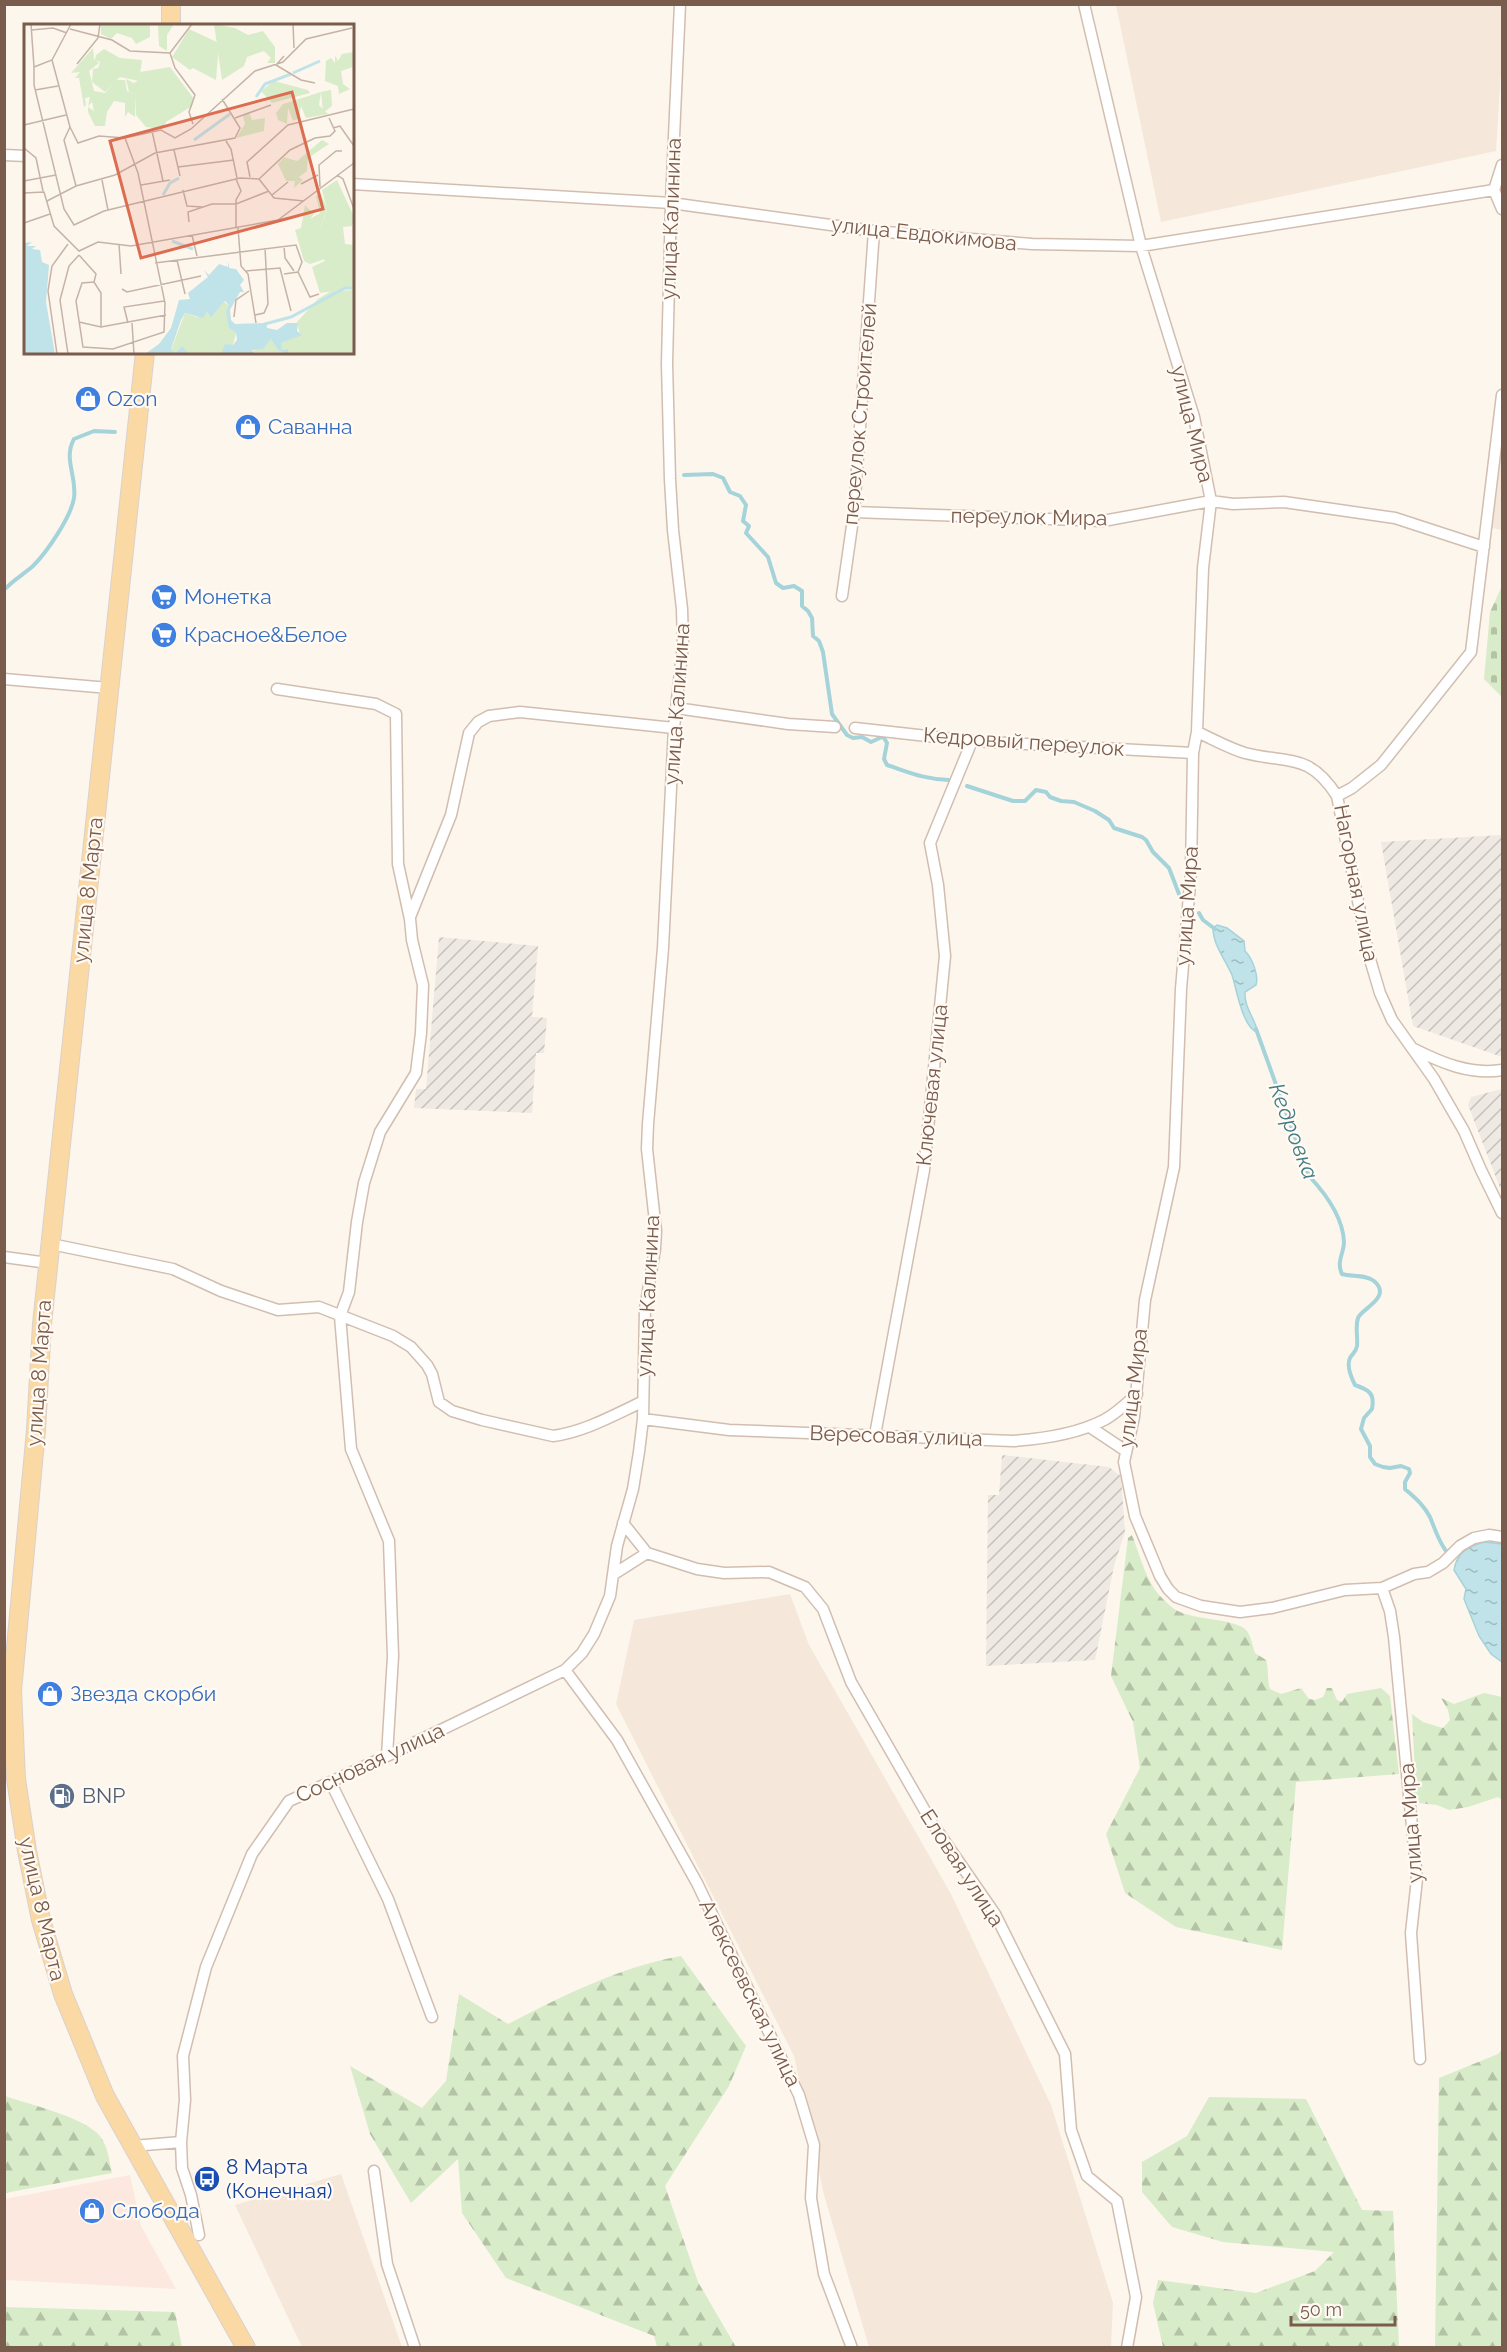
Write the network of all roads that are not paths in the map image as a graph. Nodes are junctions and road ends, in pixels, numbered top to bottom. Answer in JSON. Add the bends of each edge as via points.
{"nodes":[{"id":1,"x":171,"y":4,"type":"edge"},
{"id":2,"x":680,"y":4,"type":"edge"},
{"id":3,"x":1084,"y":4,"type":"edge"},
{"id":4,"x":171,"y":24,"type":"edge"},
{"id":5,"x":4,"y":155,"type":"edge"},
{"id":6,"x":24,"y":156,"type":"edge"},
{"id":7,"x":1503,"y":165,"type":"edge"},
{"id":8,"x":354,"y":184,"type":"edge"},
{"id":9,"x":1494,"y":190,"type":"junction"},
{"id":10,"x":671,"y":204,"type":"junction"},
{"id":11,"x":1503,"y":209,"type":"edge"},
{"id":12,"x":874,"y":231,"type":"junction"},
{"id":13,"x":1141,"y":246,"type":"junction"},
{"id":14,"x":145,"y":354,"type":"edge"},
{"id":15,"x":1503,"y":394,"type":"edge"},
{"id":16,"x":1211,"y":501,"type":"junction"},
{"id":17,"x":854,"y":512,"type":"junction"},
{"id":18,"x":1484,"y":547,"type":"junction"},
{"id":19,"x":842,"y":596,"type":"dead end"},
{"id":20,"x":4,"y":679,"type":"edge"},
{"id":21,"x":109,"y":688,"type":"junction"},
{"id":22,"x":277,"y":690,"type":"dead end"},
{"id":23,"x":676,"y":708,"type":"junction"},
{"id":24,"x":675,"y":728,"type":"junction"},
{"id":25,"x":835,"y":728,"type":"dead end"},
{"id":26,"x":855,"y":728,"type":"dead end"},
{"id":27,"x":1197,"y":732,"type":"junction"},
{"id":28,"x":972,"y":741,"type":"junction"},
{"id":29,"x":1193,"y":753,"type":"junction"},
{"id":30,"x":1337,"y":796,"type":"junction"},
{"id":31,"x":410,"y":919,"type":"junction"},
{"id":32,"x":1413,"y":1049,"type":"junction"},
{"id":33,"x":1503,"y":1070,"type":"edge"},
{"id":34,"x":1503,"y":1213,"type":"edge"},
{"id":35,"x":51,"y":1244,"type":"junction"},
{"id":36,"x":4,"y":1257,"type":"edge"},
{"id":37,"x":48,"y":1263,"type":"junction"},
{"id":38,"x":340,"y":1316,"type":"junction"},
{"id":39,"x":1137,"y":1394,"type":"junction"},
{"id":40,"x":642,"y":1401,"type":"junction"},
{"id":41,"x":643,"y":1419,"type":"junction"},
{"id":42,"x":1090,"y":1426,"type":"junction"},
{"id":43,"x":875,"y":1435,"type":"junction"},
{"id":44,"x":1126,"y":1451,"type":"junction"},
{"id":45,"x":623,"y":1523,"type":"junction"},
{"id":46,"x":1503,"y":1537,"type":"edge"},
{"id":47,"x":647,"y":1553,"type":"junction"},
{"id":48,"x":614,"y":1574,"type":"junction"},
{"id":49,"x":1383,"y":1588,"type":"junction"},
{"id":50,"x":565,"y":1670,"type":"junction"},
{"id":51,"x":387,"y":1756,"type":"junction"},
{"id":52,"x":331,"y":1783,"type":"junction"},
{"id":53,"x":432,"y":2017,"type":"dead end"},
{"id":54,"x":1420,"y":2059,"type":"dead end"},
{"id":55,"x":181,"y":2142,"type":"junction"},
{"id":56,"x":133,"y":2146,"type":"junction"},
{"id":57,"x":374,"y":2171,"type":"dead end"},
{"id":58,"x":199,"y":2235,"type":"dead end"},
{"id":59,"x":246,"y":2348,"type":"edge"},
{"id":60,"x":415,"y":2348,"type":"edge"},
{"id":61,"x":852,"y":2348,"type":"edge"},
{"id":62,"x":1127,"y":2348,"type":"edge"}],
"edges":[{"from":1,"to":4,"type":"main road"},
{"from":2,"to":10,"type":"street","name":"улица Калинина"},
{"from":3,"to":13,"type":"street","name":"улица Мира"},
{"from":5,"to":6,"type":"street"},
{"from":7,"to":9,"type":"street"},
{"from":8,"to":10,"type":"street","name":"улица Евдокимова"},
{"from":9,"to":11,"type":"street"},
{"from":9,"to":13,"type":"street","name":"улица Евдокимова"},
{"from":10,"to":12,"type":"street","name":"улица Евдокимова"},
{"from":10,"to":23,"type":"street","name":"улица Калинина","via":[[667,364],[670,479],[683,644]]},
{"from":12,"to":13,"type":"street","name":"улица Евдокимова","via":[[1032,244]]},
{"from":12,"to":17,"type":"street","name":"переулок Строителей"},
{"from":13,"to":16,"type":"street","name":"улица Мира","via":[[1194,417]]},
{"from":14,"to":21,"type":"main road","name":"улица 8 Марта"},
{"from":15,"to":18,"type":"street","name":"Нагорная улица"},
{"from":16,"to":17,"type":"street","name":"переулок Мира","via":[[1103,521]]},
{"from":16,"to":18,"type":"street","name":"переулок Мира","via":[[1284,502],[1395,518]]},
{"from":16,"to":27,"type":"street","name":"улица Мира","via":[[1203,568]]},
{"from":17,"to":19,"type":"street","name":"переулок Строителей"},
{"from":18,"to":30,"type":"street","name":"Нагорная улица","via":[[1471,652],[1382,765]]},
{"from":20,"to":21,"type":"street"},
{"from":21,"to":35,"type":"main road","name":"улица 8 Марта"},
{"from":22,"to":31,"type":"street","via":[[376,705],[396,714],[398,864]]},
{"from":23,"to":24,"type":"street","name":"улица Калинина"},
{"from":23,"to":25,"type":"street"},
{"from":24,"to":31,"type":"street","via":[[520,712],[489,716],[478,722],[469,733],[450,815]]},
{"from":24,"to":40,"type":"street","name":"улица Калинина","via":[[648,1124],[648,1167],[656,1231],[645,1309]]},
{"from":26,"to":28,"type":"street","name":"Кедровый переулок"},
{"from":27,"to":29,"type":"street","name":"улица Мира"},
{"from":27,"to":30,"type":"street","via":[[1244,753],[1305,765],[1326,778]]},
{"from":28,"to":29,"type":"street","name":"Кедровый переулок"},
{"from":28,"to":43,"type":"street","name":"Ключевая улица","via":[[930,843],[945,956],[924,1170]]},
{"from":29,"to":39,"type":"street","name":"улица Мира","via":[[1191,872],[1179,1022],[1174,1167],[1145,1300]]},
{"from":30,"to":32,"type":"street","name":"Нагорная улица","via":[[1380,993],[1392,1020]]},
{"from":31,"to":38,"type":"street","via":[[424,996],[416,1073],[380,1132],[372,1154],[357,1222],[350,1292]]},
{"from":32,"to":33,"type":"street","via":[[1462,1069]]},
{"from":32,"to":34,"type":"street","name":"Нагорная улица","via":[[1464,1131]]},
{"from":35,"to":37,"type":"main road","name":"улица 8 Марта"},
{"from":35,"to":38,"type":"street","via":[[173,1269],[221,1291],[278,1310],[319,1307]]},
{"from":36,"to":37,"type":"street"},
{"from":37,"to":56,"type":"main road","name":"улица 8 Марта","via":[[12,1691],[16,1779],[40,1920],[63,1994],[105,2096]]},
{"from":38,"to":40,"type":"street","via":[[411,1347],[432,1374],[439,1402],[452,1411],[482,1420],[553,1436],[579,1430]]},
{"from":38,"to":51,"type":"street","via":[[351,1449],[389,1541],[393,1656]]},
{"from":39,"to":42,"type":"street","name":"Вересовая улица","via":[[1106,1419]]},
{"from":39,"to":44,"type":"street","name":"улица Мира"},
{"from":40,"to":41,"type":"street","name":"Сосновая улица"},
{"from":41,"to":43,"type":"street","name":"Вересовая улица","via":[[729,1430]]},
{"from":41,"to":45,"type":"street","name":"Сосновая улица","via":[[633,1489]]},
{"from":42,"to":43,"type":"street","name":"Вересовая улица","via":[[1013,1441]]},
{"from":42,"to":44,"type":"street"},
{"from":44,"to":49,"type":"street","name":"улица Мира","via":[[1124,1462],[1135,1516],[1150,1555],[1168,1589],[1187,1602],[1240,1612],[1258,1611],[1345,1590]]},
{"from":45,"to":47,"type":"street"},
{"from":45,"to":48,"type":"street","name":"Сосновая улица"},
{"from":46,"to":49,"type":"street","name":"улица Мира","via":[[1474,1538],[1428,1572]]},
{"from":47,"to":48,"type":"street"},
{"from":47,"to":62,"type":"street","name":"Еловая улица","via":[[698,1569],[769,1572],[805,1587],[823,1609],[851,1682],[932,1823],[995,1914],[1065,2054],[1071,2130],[1087,2176],[1117,2201],[1136,2297]]},
{"from":48,"to":50,"type":"street","name":"Сосновая улица","via":[[610,1596],[594,1634]]},
{"from":49,"to":54,"type":"street","name":"улица Мира","via":[[1394,1637],[1417,1879],[1411,1933]]},
{"from":50,"to":51,"type":"street","name":"Сосновая улица"},
{"from":50,"to":61,"type":"street","name":"Алексеевская улица","via":[[617,1740],[697,1883],[799,2095],[814,2145],[811,2198],[824,2274]]},
{"from":51,"to":52,"type":"street","name":"Сосновая улица"},
{"from":52,"to":53,"type":"street","via":[[388,1899]]},
{"from":52,"to":55,"type":"street","name":"Сосновая улица","via":[[289,1801],[252,1854],[206,1967],[183,2056],[185,2100]]},
{"from":55,"to":56,"type":"street"},
{"from":55,"to":58,"type":"street","name":"Сосновая улица","via":[[182,2169]]},
{"from":56,"to":59,"type":"main road","name":"улица 8 Марта"},
{"from":57,"to":60,"type":"street","via":[[387,2264]]}]}
